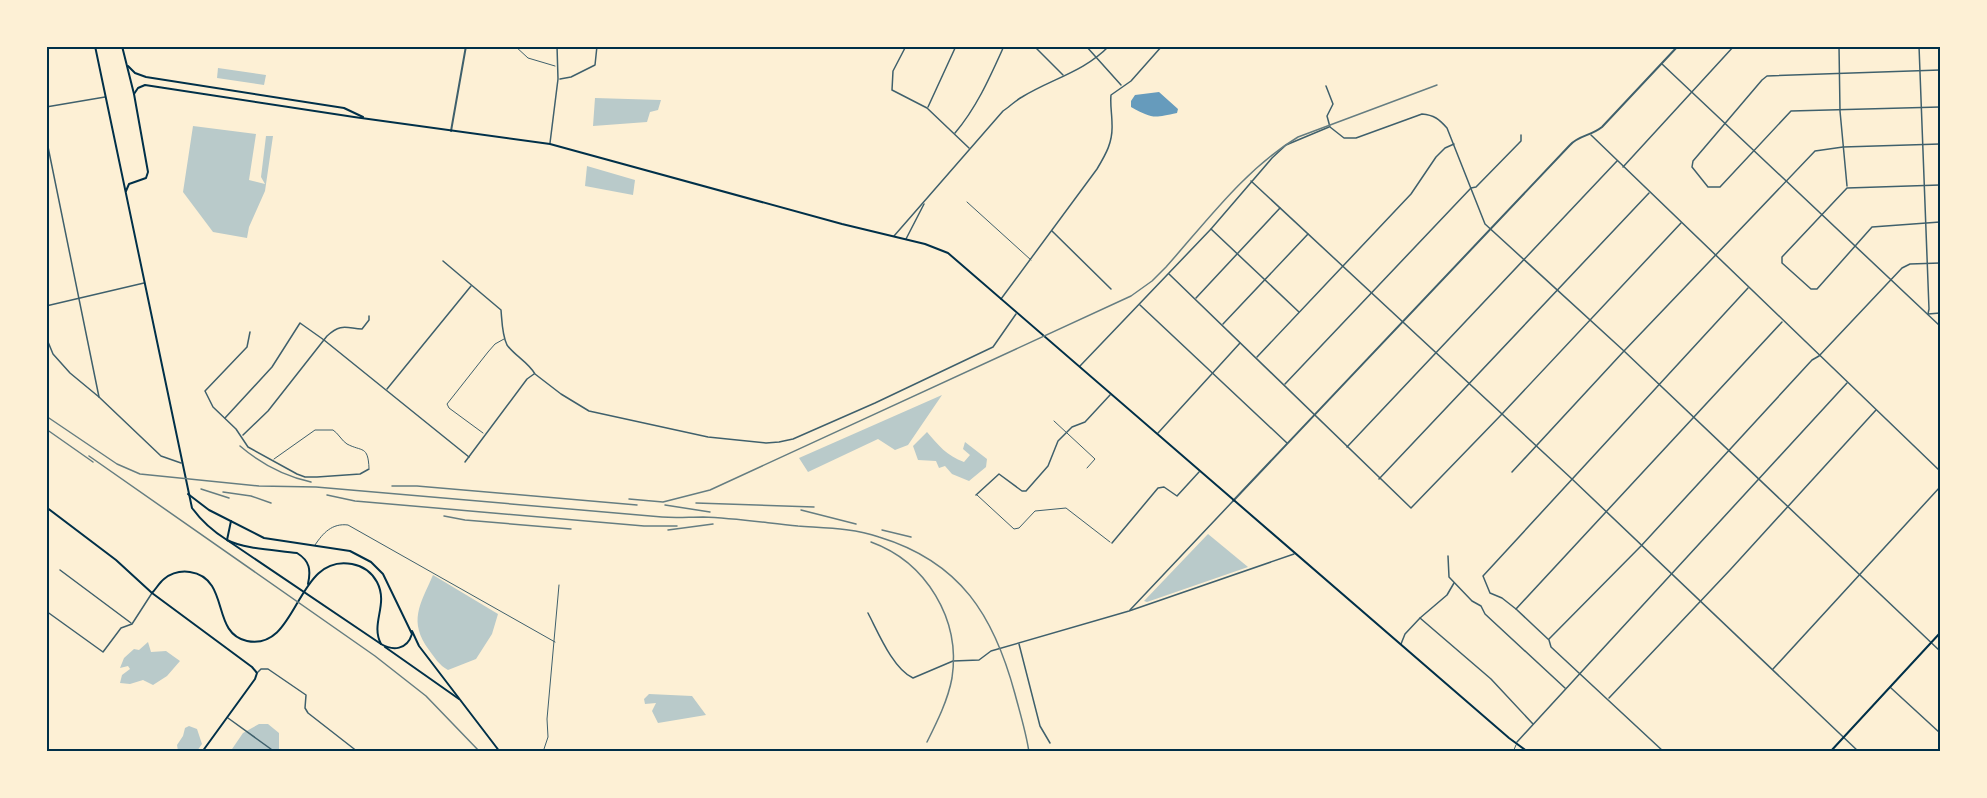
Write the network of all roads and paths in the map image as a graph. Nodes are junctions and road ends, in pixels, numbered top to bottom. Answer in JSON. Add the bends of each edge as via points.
{"nodes":[{"id":1,"x":95,"y":46,"type":"edge"},
{"id":2,"x":122,"y":46,"type":"edge"},
{"id":3,"x":466,"y":46,"type":"edge"},
{"id":4,"x":515,"y":46,"type":"edge"},
{"id":5,"x":557,"y":46,"type":"edge"},
{"id":6,"x":597,"y":46,"type":"edge"},
{"id":7,"x":906,"y":46,"type":"edge"},
{"id":8,"x":956,"y":46,"type":"edge"},
{"id":9,"x":1004,"y":46,"type":"edge"},
{"id":10,"x":1034,"y":46,"type":"edge"},
{"id":11,"x":1086,"y":46,"type":"edge"},
{"id":12,"x":1109,"y":46,"type":"edge"},
{"id":13,"x":1162,"y":46,"type":"edge"},
{"id":14,"x":1678,"y":46,"type":"edge"},
{"id":15,"x":1734,"y":46,"type":"edge"},
{"id":16,"x":1839,"y":46,"type":"edge"},
{"id":17,"x":1919,"y":46,"type":"edge"},
{"id":18,"x":1097,"y":58,"type":"junction"},
{"id":19,"x":126,"y":62,"type":"junction"},
{"id":20,"x":1662,"y":64,"type":"junction"},
{"id":21,"x":557,"y":66,"type":"junction"},
{"id":22,"x":1920,"y":70,"type":"junction"},
{"id":23,"x":1941,"y":70,"type":"edge"},
{"id":24,"x":1839,"y":72,"type":"junction"},
{"id":25,"x":1065,"y":76,"type":"junction"},
{"id":26,"x":146,"y":78,"type":"junction"},
{"id":27,"x":558,"y":79,"type":"junction"},
{"id":28,"x":146,"y":85,"type":"junction"},
{"id":29,"x":1122,"y":86,"type":"junction"},
{"id":30,"x":1326,"y":86,"type":"dead end"},
{"id":31,"x":1692,"y":93,"type":"junction"},
{"id":32,"x":134,"y":94,"type":"junction"},
{"id":33,"x":106,"y":96,"type":"junction"},
{"id":34,"x":46,"y":107,"type":"edge"},
{"id":35,"x":1922,"y":107,"type":"junction"},
{"id":36,"x":1941,"y":107,"type":"edge"},
{"id":37,"x":344,"y":108,"type":"junction"},
{"id":38,"x":927,"y":108,"type":"junction"},
{"id":39,"x":1840,"y":111,"type":"junction"},
{"id":40,"x":342,"y":114,"type":"junction"},
{"id":41,"x":366,"y":118,"type":"junction"},
{"id":42,"x":1724,"y":123,"type":"junction"},
{"id":43,"x":1330,"y":127,"type":"junction"},
{"id":44,"x":452,"y":131,"type":"junction"},
{"id":45,"x":955,"y":133,"type":"junction"},
{"id":46,"x":1521,"y":135,"type":"dead end"},
{"id":47,"x":1590,"y":135,"type":"junction"},
{"id":48,"x":46,"y":137,"type":"edge"},
{"id":49,"x":550,"y":144,"type":"junction"},
{"id":50,"x":1454,"y":144,"type":"junction"},
{"id":51,"x":1923,"y":144,"type":"junction"},
{"id":52,"x":1941,"y":144,"type":"edge"},
{"id":53,"x":1843,"y":147,"type":"junction"},
{"id":54,"x":970,"y":149,"type":"junction"},
{"id":55,"x":1754,"y":151,"type":"junction"},
{"id":56,"x":1617,"y":161,"type":"junction"},
{"id":57,"x":1623,"y":167,"type":"junction"},
{"id":58,"x":122,"y":176,"type":"junction"},
{"id":59,"x":1786,"y":180,"type":"junction"},
{"id":60,"x":1251,"y":181,"type":"junction"},
{"id":61,"x":132,"y":183,"type":"junction"},
{"id":62,"x":1941,"y":185,"type":"edge"},
{"id":63,"x":1924,"y":186,"type":"junction"},
{"id":64,"x":1471,"y":188,"type":"junction"},
{"id":65,"x":1847,"y":188,"type":"junction"},
{"id":66,"x":1650,"y":192,"type":"junction"},
{"id":67,"x":126,"y":194,"type":"junction"},
{"id":68,"x":926,"y":200,"type":"junction"},
{"id":69,"x":967,"y":202,"type":"dead end"},
{"id":70,"x":1280,"y":208,"type":"junction"},
{"id":71,"x":1822,"y":214,"type":"junction"},
{"id":72,"x":1941,"y":222,"type":"edge"},
{"id":73,"x":1681,"y":223,"type":"junction"},
{"id":74,"x":1925,"y":223,"type":"junction"},
{"id":75,"x":1490,"y":228,"type":"junction"},
{"id":76,"x":1211,"y":229,"type":"junction"},
{"id":77,"x":1051,"y":231,"type":"junction"},
{"id":78,"x":1308,"y":234,"type":"junction"},
{"id":79,"x":893,"y":237,"type":"junction"},
{"id":80,"x":906,"y":239,"type":"junction"},
{"id":81,"x":1856,"y":245,"type":"junction"},
{"id":82,"x":1238,"y":254,"type":"junction"},
{"id":83,"x":1716,"y":256,"type":"junction"},
{"id":84,"x":1031,"y":260,"type":"junction"},
{"id":85,"x":1524,"y":260,"type":"junction"},
{"id":86,"x":443,"y":261,"type":"dead end"},
{"id":87,"x":1941,"y":262,"type":"edge"},
{"id":88,"x":1928,"y":263,"type":"junction"},
{"id":89,"x":1342,"y":266,"type":"junction"},
{"id":90,"x":1169,"y":274,"type":"junction"},
{"id":91,"x":1264,"y":279,"type":"junction"},
{"id":92,"x":1892,"y":279,"type":"junction"},
{"id":93,"x":144,"y":283,"type":"junction"},
{"id":94,"x":471,"y":286,"type":"junction"},
{"id":95,"x":1748,"y":288,"type":"junction"},
{"id":96,"x":1112,"y":290,"type":"dead end"},
{"id":97,"x":1557,"y":290,"type":"junction"},
{"id":98,"x":1371,"y":293,"type":"junction"},
{"id":99,"x":79,"y":298,"type":"junction"},
{"id":100,"x":1000,"y":299,"type":"junction"},
{"id":101,"x":1195,"y":299,"type":"junction"},
{"id":102,"x":1140,"y":305,"type":"junction"},
{"id":103,"x":46,"y":306,"type":"edge"},
{"id":104,"x":1299,"y":312,"type":"junction"},
{"id":105,"x":1941,"y":313,"type":"edge"},
{"id":106,"x":1016,"y":314,"type":"junction"},
{"id":107,"x":1928,"y":314,"type":"junction"},
{"id":108,"x":369,"y":316,"type":"dead end"},
{"id":109,"x":1590,"y":320,"type":"junction"},
{"id":110,"x":1782,"y":321,"type":"junction"},
{"id":111,"x":1402,"y":322,"type":"junction"},
{"id":112,"x":1222,"y":325,"type":"junction"},
{"id":113,"x":1941,"y":326,"type":"edge"},
{"id":114,"x":249,"y":332,"type":"dead end"},
{"id":115,"x":46,"y":337,"type":"edge"},
{"id":116,"x":504,"y":338,"type":"junction"},
{"id":117,"x":324,"y":340,"type":"junction"},
{"id":118,"x":1240,"y":342,"type":"junction"},
{"id":119,"x":1624,"y":351,"type":"junction"},
{"id":120,"x":1436,"y":353,"type":"junction"},
{"id":121,"x":1819,"y":356,"type":"junction"},
{"id":122,"x":1257,"y":358,"type":"junction"},
{"id":123,"x":1080,"y":367,"type":"junction"},
{"id":124,"x":1212,"y":373,"type":"junction"},
{"id":125,"x":535,"y":374,"type":"junction"},
{"id":126,"x":1847,"y":383,"type":"junction"},
{"id":127,"x":1284,"y":384,"type":"junction"},
{"id":128,"x":1469,"y":384,"type":"junction"},
{"id":129,"x":1658,"y":384,"type":"junction"},
{"id":130,"x":387,"y":390,"type":"junction"},
{"id":131,"x":1111,"y":394,"type":"junction"},
{"id":132,"x":99,"y":397,"type":"junction"},
{"id":133,"x":1876,"y":410,"type":"junction"},
{"id":134,"x":1315,"y":414,"type":"junction"},
{"id":135,"x":1502,"y":414,"type":"junction"},
{"id":136,"x":225,"y":418,"type":"junction"},
{"id":137,"x":1695,"y":418,"type":"junction"},
{"id":138,"x":1054,"y":421,"type":"dead end"},
{"id":139,"x":1067,"y":432,"type":"junction"},
{"id":140,"x":485,"y":434,"type":"junction"},
{"id":141,"x":1157,"y":435,"type":"junction"},
{"id":142,"x":242,"y":436,"type":"junction"},
{"id":143,"x":1287,"y":443,"type":"junction"},
{"id":144,"x":1536,"y":446,"type":"junction"},
{"id":145,"x":1346,"y":448,"type":"junction"},
{"id":146,"x":1729,"y":450,"type":"junction"},
{"id":147,"x":469,"y":457,"type":"junction"},
{"id":148,"x":272,"y":460,"type":"junction"},
{"id":149,"x":465,"y":462,"type":"dead end"},
{"id":150,"x":181,"y":463,"type":"junction"},
{"id":151,"x":1087,"y":468,"type":"dead end"},
{"id":152,"x":369,"y":470,"type":"joint"},
{"id":153,"x":1941,"y":471,"type":"edge"},
{"id":154,"x":1200,"y":472,"type":"junction"},
{"id":155,"x":1512,"y":472,"type":"dead end"},
{"id":156,"x":1379,"y":479,"type":"junction"},
{"id":157,"x":1572,"y":479,"type":"junction"},
{"id":158,"x":1760,"y":479,"type":"junction"},
{"id":159,"x":1941,"y":487,"type":"edge"},
{"id":160,"x":188,"y":494,"type":"junction"},
{"id":161,"x":976,"y":495,"type":"joint"},
{"id":162,"x":1233,"y":501,"type":"junction"},
{"id":163,"x":46,"y":507,"type":"edge"},
{"id":164,"x":1788,"y":507,"type":"junction"},
{"id":165,"x":1605,"y":512,"type":"junction"},
{"id":166,"x":231,"y":521,"type":"junction"},
{"id":167,"x":227,"y":540,"type":"junction"},
{"id":168,"x":1112,"y":543,"type":"joint"},
{"id":169,"x":315,"y":545,"type":"junction"},
{"id":170,"x":1641,"y":546,"type":"junction"},
{"id":171,"x":1294,"y":554,"type":"junction"},
{"id":172,"x":1448,"y":556,"type":"dead end"},
{"id":173,"x":60,"y":570,"type":"dead end"},
{"id":174,"x":1671,"y":574,"type":"junction"},
{"id":175,"x":1860,"y":575,"type":"junction"},
{"id":176,"x":1455,"y":583,"type":"junction"},
{"id":177,"x":308,"y":584,"type":"junction"},
{"id":178,"x":559,"y":585,"type":"dead end"},
{"id":179,"x":152,"y":593,"type":"junction"},
{"id":180,"x":1701,"y":602,"type":"junction"},
{"id":181,"x":1516,"y":609,"type":"junction"},
{"id":182,"x":46,"y":611,"type":"edge"},
{"id":183,"x":1129,"y":611,"type":"junction"},
{"id":184,"x":868,"y":613,"type":"dead end"},
{"id":185,"x":1420,"y":618,"type":"junction"},
{"id":186,"x":132,"y":624,"type":"junction"},
{"id":187,"x":411,"y":629,"type":"junction"},
{"id":188,"x":1941,"y":633,"type":"edge"},
{"id":189,"x":1549,"y":640,"type":"junction"},
{"id":190,"x":555,"y":642,"type":"junction"},
{"id":191,"x":1932,"y":642,"type":"junction"},
{"id":192,"x":1019,"y":643,"type":"junction"},
{"id":193,"x":381,"y":644,"type":"junction"},
{"id":194,"x":1400,"y":645,"type":"junction"},
{"id":195,"x":385,"y":646,"type":"junction"},
{"id":196,"x":1941,"y":651,"type":"edge"},
{"id":197,"x":1773,"y":669,"type":"junction"},
{"id":198,"x":257,"y":673,"type":"junction"},
{"id":199,"x":1579,"y":674,"type":"junction"},
{"id":200,"x":1890,"y":687,"type":"junction"},
{"id":201,"x":1565,"y":689,"type":"junction"},
{"id":202,"x":1608,"y":699,"type":"junction"},
{"id":203,"x":461,"y":700,"type":"junction"},
{"id":204,"x":227,"y":717,"type":"junction"},
{"id":205,"x":1533,"y":724,"type":"junction"},
{"id":206,"x":1941,"y":734,"type":"edge"},
{"id":207,"x":1844,"y":737,"type":"junction"},
{"id":208,"x":1516,"y":742,"type":"junction"},
{"id":209,"x":1050,"y":743,"type":"dead end"},
{"id":210,"x":202,"y":752,"type":"edge"},
{"id":211,"x":275,"y":752,"type":"edge"},
{"id":212,"x":358,"y":752,"type":"edge"},
{"id":213,"x":500,"y":752,"type":"edge"},
{"id":214,"x":543,"y":752,"type":"edge"},
{"id":215,"x":1513,"y":752,"type":"edge"},
{"id":216,"x":1528,"y":752,"type":"edge"},
{"id":217,"x":1664,"y":752,"type":"edge"},
{"id":218,"x":1830,"y":752,"type":"edge"},
{"id":219,"x":1859,"y":752,"type":"edge"}],
"edges":[{"from":1,"to":33,"type":"main road"},
{"from":2,"to":19,"type":"main road"},
{"from":3,"to":44,"type":"street"},
{"from":4,"to":21,"type":"lane","via":[[528,58]]},
{"from":5,"to":21,"type":"street"},
{"from":6,"to":27,"type":"street","via":[[595,65]]},
{"from":7,"to":38,"type":"street","via":[[890,86],[893,92]]},
{"from":8,"to":38,"type":"street"},
{"from":9,"to":45,"type":"street","via":[[982,93]]},
{"from":10,"to":25,"type":"street"},
{"from":11,"to":18,"type":"street"},
{"from":12,"to":18,"type":"street"},
{"from":13,"to":29,"type":"street"},
{"from":14,"to":20,"type":"street"},
{"from":15,"to":31,"type":"street"},
{"from":16,"to":24,"type":"street"},
{"from":17,"to":22,"type":"street"},
{"from":18,"to":25,"type":"street"},
{"from":18,"to":29,"type":"street"},
{"from":19,"to":26,"type":"main road"},
{"from":19,"to":32,"type":"main road"},
{"from":20,"to":31,"type":"street"},
{"from":20,"to":47,"type":"street"},
{"from":21,"to":27,"type":"street"},
{"from":22,"to":23,"type":"street"},
{"from":22,"to":24,"type":"street"},
{"from":22,"to":35,"type":"street"},
{"from":24,"to":39,"type":"street"},
{"from":24,"to":42,"type":"street","via":[[1767,76]]},
{"from":25,"to":54,"type":"street","via":[[1023,96],[1003,111]]},
{"from":26,"to":28,"type":"main road"},
{"from":26,"to":37,"type":"main road"},
{"from":27,"to":49,"type":"street"},
{"from":28,"to":32,"type":"main road"},
{"from":28,"to":40,"type":"main road"},
{"from":29,"to":77,"type":"street","via":[[1111,98],[1113,126],[1107,152]]},
{"from":30,"to":43,"type":"street","via":[[1333,104],[1327,116]]},
{"from":31,"to":42,"type":"street"},
{"from":31,"to":57,"type":"street"},
{"from":32,"to":61,"type":"main road","via":[[148,172],[144,179]]},
{"from":33,"to":34,"type":"street"},
{"from":33,"to":58,"type":"main road"},
{"from":35,"to":36,"type":"street"},
{"from":35,"to":39,"type":"street"},
{"from":35,"to":51,"type":"street"},
{"from":37,"to":40,"type":"main road"},
{"from":37,"to":41,"type":"main road"},
{"from":38,"to":45,"type":"street"},
{"from":39,"to":53,"type":"street"},
{"from":39,"to":55,"type":"street","via":[[1791,111]]},
{"from":40,"to":41,"type":"main road"},
{"from":41,"to":44,"type":"main road"},
{"from":42,"to":55,"type":"street"},
{"from":42,"to":55,"type":"street","via":[[1693,161],[1692,167],[1708,187],[1720,187]]},
{"from":43,"to":50,"type":"street","via":[[1344,138],[1356,138],[1422,114],[1432,115],[1447,128]]},
{"from":43,"to":60,"type":"street","via":[[1286,145]]},
{"from":44,"to":49,"type":"main road"},
{"from":45,"to":54,"type":"street"},
{"from":46,"to":64,"type":"street","via":[[1521,141]]},
{"from":47,"to":56,"type":"street"},
{"from":47,"to":75,"type":"street","via":[[1574,140]]},
{"from":48,"to":99,"type":"street"},
{"from":49,"to":79,"type":"main road"},
{"from":50,"to":64,"type":"street"},
{"from":50,"to":89,"type":"street","via":[[1436,157],[1411,194]]},
{"from":51,"to":52,"type":"street"},
{"from":51,"to":53,"type":"street"},
{"from":51,"to":63,"type":"street"},
{"from":53,"to":59,"type":"street","via":[[1815,151]]},
{"from":53,"to":65,"type":"street"},
{"from":54,"to":68,"type":"street"},
{"from":55,"to":59,"type":"street"},
{"from":56,"to":57,"type":"street"},
{"from":56,"to":85,"type":"street"},
{"from":57,"to":66,"type":"street"},
{"from":58,"to":61,"type":"main road"},
{"from":58,"to":67,"type":"main road"},
{"from":59,"to":71,"type":"street"},
{"from":59,"to":83,"type":"street"},
{"from":60,"to":70,"type":"street"},
{"from":60,"to":76,"type":"street"},
{"from":61,"to":67,"type":"main road"},
{"from":62,"to":63,"type":"street"},
{"from":63,"to":65,"type":"street"},
{"from":63,"to":74,"type":"street"},
{"from":64,"to":75,"type":"street"},
{"from":64,"to":98,"type":"street"},
{"from":65,"to":71,"type":"street"},
{"from":66,"to":73,"type":"street"},
{"from":66,"to":97,"type":"street"},
{"from":67,"to":93,"type":"main road"},
{"from":68,"to":79,"type":"street"},
{"from":68,"to":80,"type":"street"},
{"from":69,"to":84,"type":"lane"},
{"from":70,"to":78,"type":"street"},
{"from":70,"to":82,"type":"street"},
{"from":71,"to":81,"type":"street"},
{"from":71,"to":81,"type":"street","via":[[1782,257],[1782,263],[1811,289],[1817,289]]},
{"from":72,"to":74,"type":"street"},
{"from":73,"to":83,"type":"street"},
{"from":73,"to":109,"type":"street"},
{"from":74,"to":81,"type":"street","via":[[1872,227]]},
{"from":74,"to":88,"type":"street"},
{"from":75,"to":85,"type":"street"},
{"from":75,"to":111,"type":"street"},
{"from":76,"to":82,"type":"street"},
{"from":76,"to":90,"type":"street"},
{"from":77,"to":84,"type":"street"},
{"from":77,"to":96,"type":"street"},
{"from":78,"to":89,"type":"street"},
{"from":78,"to":91,"type":"street"},
{"from":79,"to":80,"type":"main road"},
{"from":80,"to":100,"type":"main road","via":[[948,253]]},
{"from":81,"to":92,"type":"street"},
{"from":82,"to":91,"type":"street"},
{"from":82,"to":101,"type":"street"},
{"from":83,"to":95,"type":"street"},
{"from":83,"to":119,"type":"street"},
{"from":84,"to":100,"type":"street"},
{"from":85,"to":97,"type":"street"},
{"from":85,"to":120,"type":"street"},
{"from":86,"to":94,"type":"street"},
{"from":87,"to":88,"type":"street"},
{"from":88,"to":92,"type":"street","via":[[1907,265]]},
{"from":88,"to":107,"type":"street"},
{"from":89,"to":98,"type":"street"},
{"from":89,"to":104,"type":"street"},
{"from":90,"to":101,"type":"street"},
{"from":90,"to":102,"type":"street"},
{"from":91,"to":104,"type":"street"},
{"from":91,"to":112,"type":"street"},
{"from":92,"to":107,"type":"street"},
{"from":92,"to":121,"type":"street"},
{"from":93,"to":99,"type":"street"},
{"from":93,"to":150,"type":"main road"},
{"from":94,"to":116,"type":"street","via":[[501,310]]},
{"from":94,"to":130,"type":"street"},
{"from":95,"to":110,"type":"street"},
{"from":95,"to":129,"type":"street"},
{"from":97,"to":109,"type":"street"},
{"from":97,"to":128,"type":"street"},
{"from":98,"to":111,"type":"street"},
{"from":98,"to":127,"type":"street"},
{"from":99,"to":103,"type":"street"},
{"from":99,"to":132,"type":"street"},
{"from":100,"to":106,"type":"main road"},
{"from":101,"to":112,"type":"street"},
{"from":102,"to":123,"type":"street"},
{"from":102,"to":124,"type":"street"},
{"from":104,"to":122,"type":"street"},
{"from":105,"to":107,"type":"street"},
{"from":106,"to":123,"type":"main road"},
{"from":106,"to":125,"type":"street","via":[[993,347],[884,399],[779,442],[708,437],[589,411]]},
{"from":107,"to":113,"type":"street"},
{"from":108,"to":117,"type":"street","via":[[362,330],[348,326],[336,329]]},
{"from":109,"to":119,"type":"street"},
{"from":109,"to":135,"type":"street"},
{"from":110,"to":121,"type":"street"},
{"from":110,"to":137,"type":"street"},
{"from":111,"to":120,"type":"street"},
{"from":111,"to":134,"type":"street"},
{"from":112,"to":118,"type":"street"},
{"from":114,"to":136,"type":"street","via":[[247,347],[205,391],[213,407]]},
{"from":115,"to":132,"type":"street","via":[[60,362]]},
{"from":116,"to":125,"type":"street"},
{"from":116,"to":140,"type":"lane","via":[[447,404]]},
{"from":117,"to":130,"type":"street"},
{"from":117,"to":136,"type":"street","via":[[300,323],[272,367]]},
{"from":117,"to":142,"type":"street","via":[[268,411]]},
{"from":118,"to":122,"type":"street"},
{"from":118,"to":124,"type":"street"},
{"from":119,"to":129,"type":"street"},
{"from":119,"to":144,"type":"street"},
{"from":120,"to":128,"type":"street"},
{"from":120,"to":145,"type":"street"},
{"from":121,"to":126,"type":"street"},
{"from":121,"to":146,"type":"street"},
{"from":122,"to":127,"type":"street"},
{"from":123,"to":131,"type":"main road"},
{"from":124,"to":141,"type":"street"},
{"from":124,"to":143,"type":"street"},
{"from":125,"to":140,"type":"street"},
{"from":126,"to":133,"type":"street"},
{"from":126,"to":158,"type":"street"},
{"from":127,"to":134,"type":"street"},
{"from":128,"to":135,"type":"street"},
{"from":128,"to":156,"type":"street"},
{"from":129,"to":137,"type":"street"},
{"from":129,"to":157,"type":"street"},
{"from":130,"to":147,"type":"street"},
{"from":131,"to":139,"type":"street","via":[[1085,422]]},
{"from":131,"to":141,"type":"main road"},
{"from":132,"to":150,"type":"street","via":[[161,456]]},
{"from":133,"to":153,"type":"street"},
{"from":133,"to":164,"type":"street"},
{"from":134,"to":143,"type":"street"},
{"from":134,"to":145,"type":"street"},
{"from":135,"to":144,"type":"street"},
{"from":135,"to":156,"type":"street","via":[[1411,508]]},
{"from":136,"to":142,"type":"street"},
{"from":137,"to":146,"type":"street"},
{"from":137,"to":165,"type":"street"},
{"from":138,"to":139,"type":"lane"},
{"from":139,"to":151,"type":"lane","via":[[1095,459]]},
{"from":139,"to":161,"type":"street","via":[[1058,441],[1048,466],[1026,490],[999,474]]},
{"from":140,"to":147,"type":"street"},
{"from":141,"to":154,"type":"main road"},
{"from":142,"to":148,"type":"street","via":[[250,449]]},
{"from":143,"to":162,"type":"street"},
{"from":144,"to":155,"type":"street"},
{"from":144,"to":157,"type":"street"},
{"from":145,"to":156,"type":"street"},
{"from":146,"to":158,"type":"street"},
{"from":146,"to":170,"type":"street"},
{"from":147,"to":149,"type":"street"},
{"from":148,"to":152,"type":"street","via":[[311,478]]},
{"from":148,"to":152,"type":"lane","via":[[315,430],[333,430],[369,457]]},
{"from":150,"to":160,"type":"main road"},
{"from":154,"to":162,"type":"main road"},
{"from":154,"to":168,"type":"street","via":[[1179,496],[1162,486]]},
{"from":157,"to":165,"type":"street"},
{"from":157,"to":181,"type":"street","via":[[1483,576],[1491,592]]},
{"from":158,"to":164,"type":"street"},
{"from":158,"to":174,"type":"street"},
{"from":159,"to":175,"type":"street"},
{"from":160,"to":166,"type":"main road"},
{"from":160,"to":167,"type":"main road","via":[[198,516]]},
{"from":161,"to":168,"type":"lane","via":[[1014,529],[1035,511],[1066,508]]},
{"from":162,"to":171,"type":"main road"},
{"from":162,"to":183,"type":"street"},
{"from":163,"to":179,"type":"main road"},
{"from":164,"to":175,"type":"street"},
{"from":164,"to":180,"type":"street"},
{"from":165,"to":170,"type":"street"},
{"from":165,"to":181,"type":"street"},
{"from":166,"to":167,"type":"main road"},
{"from":166,"to":169,"type":"main road","via":[[264,537]]},
{"from":167,"to":177,"type":"main road","via":[[297,553],[309,565]]},
{"from":167,"to":193,"type":"main road"},
{"from":169,"to":187,"type":"main road","via":[[350,551],[377,567]]},
{"from":169,"to":190,"type":"lane","via":[[330,528],[348,525]]},
{"from":170,"to":174,"type":"street"},
{"from":170,"to":189,"type":"street"},
{"from":171,"to":183,"type":"street"},
{"from":171,"to":194,"type":"main road"},
{"from":172,"to":176,"type":"street","via":[[1449,577]]},
{"from":173,"to":186,"type":"street"},
{"from":174,"to":180,"type":"street"},
{"from":174,"to":199,"type":"street"},
{"from":175,"to":191,"type":"street"},
{"from":175,"to":197,"type":"street"},
{"from":176,"to":185,"type":"street","via":[[1448,595]]},
{"from":176,"to":201,"type":"street"},
{"from":177,"to":179,"type":"main road","via":[[283,626],[267,640],[258,642],[243,640],[230,630],[212,586],[199,574],[172,575]]},
{"from":177,"to":193,"type":"main road","via":[[327,567],[339,563],[368,571],[383,601],[377,633]]},
{"from":178,"to":190,"type":"lane"},
{"from":179,"to":186,"type":"street"},
{"from":179,"to":198,"type":"main road"},
{"from":180,"to":197,"type":"street"},
{"from":180,"to":202,"type":"street"},
{"from":181,"to":189,"type":"street"},
{"from":182,"to":186,"type":"street","via":[[103,652],[121,628]]},
{"from":183,"to":192,"type":"street"},
{"from":184,"to":192,"type":"street","via":[[905,675],[913,678],[952,661],[980,660],[991,651]]},
{"from":185,"to":194,"type":"street"},
{"from":185,"to":205,"type":"street","via":[[1491,679]]},
{"from":187,"to":195,"type":"main road","via":[[407,644],[401,648]]},
{"from":187,"to":203,"type":"main road","via":[[419,646]]},
{"from":188,"to":191,"type":"main road"},
{"from":189,"to":199,"type":"street","via":[[1551,647]]},
{"from":190,"to":214,"type":"lane","via":[[548,737]]},
{"from":191,"to":196,"type":"street"},
{"from":191,"to":200,"type":"main road"},
{"from":192,"to":209,"type":"street","via":[[1040,726]]},
{"from":193,"to":195,"type":"main road"},
{"from":194,"to":208,"type":"main road"},
{"from":195,"to":203,"type":"main road"},
{"from":197,"to":207,"type":"street"},
{"from":198,"to":204,"type":"main road"},
{"from":198,"to":212,"type":"street","via":[[268,669],[306,695],[308,713]]},
{"from":199,"to":201,"type":"street"},
{"from":199,"to":202,"type":"street"},
{"from":200,"to":206,"type":"street"},
{"from":200,"to":207,"type":"main road"},
{"from":201,"to":205,"type":"street"},
{"from":202,"to":217,"type":"street"},
{"from":203,"to":213,"type":"main road"},
{"from":204,"to":210,"type":"main road"},
{"from":204,"to":211,"type":"street"},
{"from":205,"to":208,"type":"street"},
{"from":207,"to":218,"type":"main road"},
{"from":207,"to":219,"type":"street"},
{"from":208,"to":215,"type":"lane"},
{"from":208,"to":216,"type":"main road"}]}
